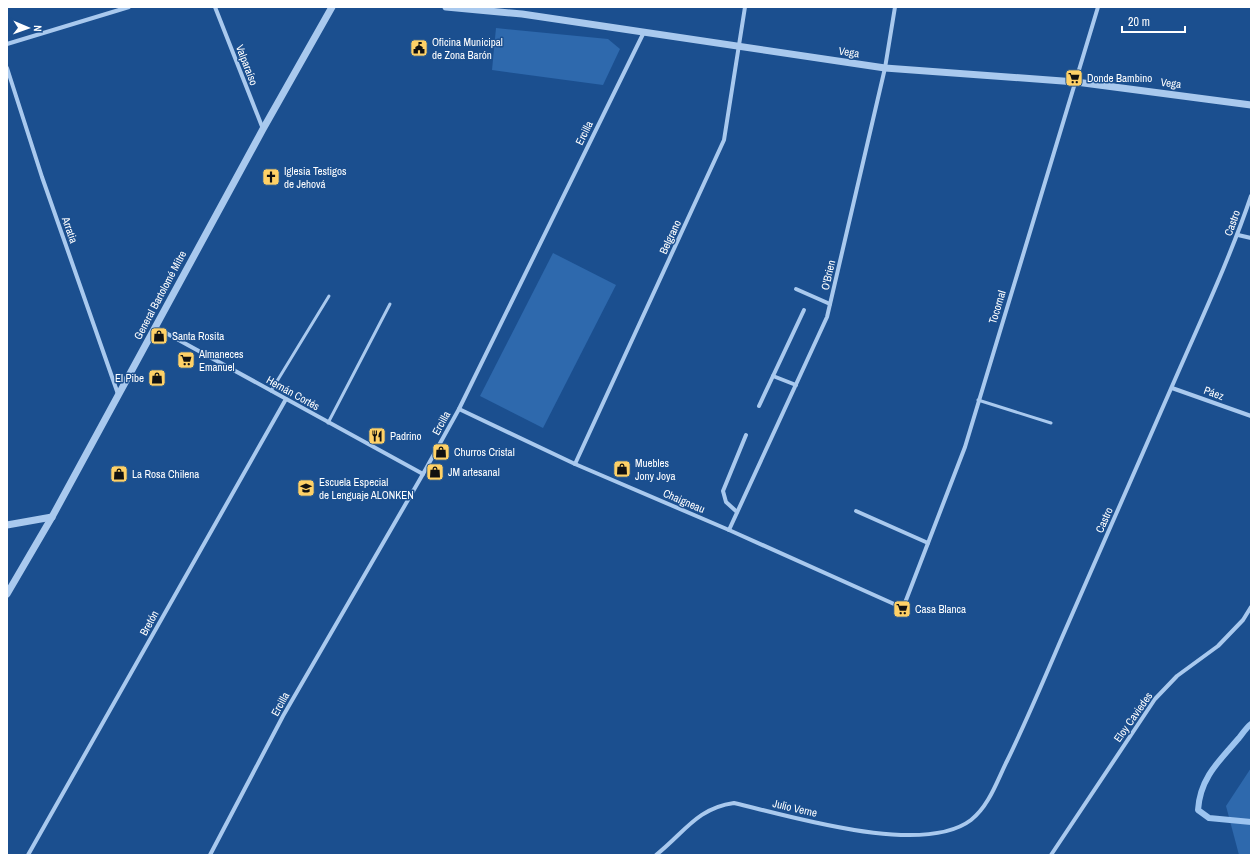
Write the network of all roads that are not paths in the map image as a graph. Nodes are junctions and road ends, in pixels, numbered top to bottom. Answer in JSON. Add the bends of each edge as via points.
{"nodes":[{"id":1,"x":129,"y":7,"type":"edge"},
{"id":2,"x":215,"y":7,"type":"edge"},
{"id":3,"x":332,"y":7,"type":"edge"},
{"id":4,"x":446,"y":7,"type":"edge"},
{"id":5,"x":745,"y":7,"type":"edge"},
{"id":6,"x":895,"y":7,"type":"edge"},
{"id":7,"x":1098,"y":7,"type":"edge"},
{"id":8,"x":523,"y":11,"type":"edge"},
{"id":9,"x":644,"y":31,"type":"junction"},
{"id":10,"x":7,"y":44,"type":"edge"},
{"id":11,"x":740,"y":47,"type":"junction"},
{"id":12,"x":7,"y":68,"type":"edge"},
{"id":13,"x":885,"y":68,"type":"junction"},
{"id":14,"x":1076,"y":82,"type":"junction"},
{"id":15,"x":1251,"y":105,"type":"edge"},
{"id":16,"x":263,"y":129,"type":"junction"},
{"id":17,"x":1251,"y":196,"type":"edge"},
{"id":18,"x":1238,"y":235,"type":"junction"},
{"id":19,"x":1251,"y":238,"type":"edge"},
{"id":20,"x":796,"y":289,"type":"dead end"},
{"id":21,"x":329,"y":296,"type":"dead end"},
{"id":22,"x":390,"y":304,"type":"dead end"},
{"id":23,"x":830,"y":304,"type":"junction"},
{"id":24,"x":804,"y":310,"type":"dead end"},
{"id":25,"x":155,"y":327,"type":"junction"},
{"id":26,"x":773,"y":376,"type":"junction"},
{"id":27,"x":796,"y":385,"type":"junction"},
{"id":28,"x":1172,"y":388,"type":"junction"},
{"id":29,"x":271,"y":392,"type":"junction"},
{"id":30,"x":119,"y":396,"type":"junction"},
{"id":31,"x":286,"y":399,"type":"junction"},
{"id":32,"x":978,"y":400,"type":"junction"},
{"id":33,"x":759,"y":406,"type":"dead end"},
{"id":34,"x":459,"y":409,"type":"junction"},
{"id":35,"x":1251,"y":416,"type":"edge"},
{"id":36,"x":328,"y":423,"type":"junction"},
{"id":37,"x":1051,"y":423,"type":"dead end"},
{"id":38,"x":746,"y":435,"type":"dead end"},
{"id":39,"x":575,"y":464,"type":"junction"},
{"id":40,"x":423,"y":474,"type":"junction"},
{"id":41,"x":856,"y":511,"type":"dead end"},
{"id":42,"x":737,"y":512,"type":"junction"},
{"id":43,"x":52,"y":518,"type":"junction"},
{"id":44,"x":7,"y":525,"type":"edge"},
{"id":45,"x":729,"y":530,"type":"junction"},
{"id":46,"x":928,"y":543,"type":"junction"},
{"id":47,"x":7,"y":594,"type":"edge"},
{"id":48,"x":1251,"y":607,"type":"edge"},
{"id":49,"x":902,"y":608,"type":"joint"},
{"id":50,"x":947,"y":830,"type":"joint"},
{"id":51,"x":28,"y":855,"type":"edge"},
{"id":52,"x":210,"y":855,"type":"edge"},
{"id":53,"x":656,"y":855,"type":"edge"},
{"id":54,"x":1051,"y":855,"type":"edge"}],
"edges":[{"from":1,"to":10,"type":"street"},
{"from":2,"to":16,"type":"street","name":"Valparaíso"},
{"from":3,"to":16,"type":"street","name":"General Bartolomé Mitre"},
{"from":4,"to":8,"type":"street","name":"Vega"},
{"from":5,"to":11,"type":"street","name":"Belgrano"},
{"from":6,"to":13,"type":"street","name":"O'Brien"},
{"from":7,"to":14,"type":"street","name":"Tocornal"},
{"from":8,"to":9,"type":"street","name":"Vega"},
{"from":9,"to":11,"type":"street","name":"Vega"},
{"from":9,"to":34,"type":"street","name":"Ercilla"},
{"from":11,"to":13,"type":"street","name":"Vega"},
{"from":11,"to":39,"type":"street","name":"Belgrano","via":[[724,140]]},
{"from":12,"to":30,"type":"street","name":"Arratia"},
{"from":13,"to":14,"type":"street","name":"Vega"},
{"from":13,"to":23,"type":"street","name":"O'Brien"},
{"from":14,"to":15,"type":"street","name":"Vega"},
{"from":14,"to":32,"type":"street","name":"Tocornal"},
{"from":16,"to":25,"type":"street","name":"General Bartolomé Mitre"},
{"from":17,"to":18,"type":"street","name":"Castro"},
{"from":18,"to":19,"type":"street"},
{"from":18,"to":28,"type":"street","name":"Castro"},
{"from":20,"to":23,"type":"street"},
{"from":21,"to":29,"type":"lane"},
{"from":22,"to":36,"type":"lane"},
{"from":23,"to":27,"type":"street","name":"O'Brien","via":[[827,317]]},
{"from":24,"to":26,"type":"street"},
{"from":25,"to":29,"type":"street","name":"Hernán Cortés"},
{"from":25,"to":30,"type":"street","name":"General Bartolomé Mitre"},
{"from":26,"to":27,"type":"street"},
{"from":26,"to":33,"type":"street"},
{"from":27,"to":42,"type":"street","name":"O'Brien"},
{"from":28,"to":35,"type":"street","name":"Páez"},
{"from":28,"to":50,"type":"street","name":"Castro","via":[[1023,728],[986,804],[970,821]]},
{"from":29,"to":31,"type":"street","name":"Hernán Cortés"},
{"from":30,"to":43,"type":"street","name":"General Bartolomé Mitre"},
{"from":31,"to":36,"type":"street","name":"Hernán Cortés"},
{"from":31,"to":51,"type":"street","name":"Bretón"},
{"from":32,"to":37,"type":"lane"},
{"from":32,"to":46,"type":"street","name":"Tocornal","via":[[964,447]]},
{"from":34,"to":39,"type":"street","name":"Chaigneau"},
{"from":34,"to":40,"type":"street","name":"Ercilla"},
{"from":36,"to":40,"type":"street","name":"Hernán Cortés"},
{"from":38,"to":42,"type":"street","via":[[723,491],[726,502]]},
{"from":39,"to":45,"type":"street","name":"Chaigneau"},
{"from":40,"to":52,"type":"street","name":"Ercilla","via":[[283,716]]},
{"from":41,"to":46,"type":"street"},
{"from":42,"to":45,"type":"street","name":"O'Brien"},
{"from":43,"to":44,"type":"street"},
{"from":43,"to":47,"type":"street","name":"General Bartolomé Mitre"},
{"from":45,"to":49,"type":"street","name":"Chaigneau"},
{"from":46,"to":49,"type":"street","name":"Tocornal"},
{"from":48,"to":54,"type":"street","name":"Eloy Caviedes","via":[[1243,620],[1218,646],[1177,676],[1155,698]]},
{"from":50,"to":53,"type":"street","name":"Julio Verne","via":[[923,835],[883,835],[734,803],[719,805],[701,814]]}]}
